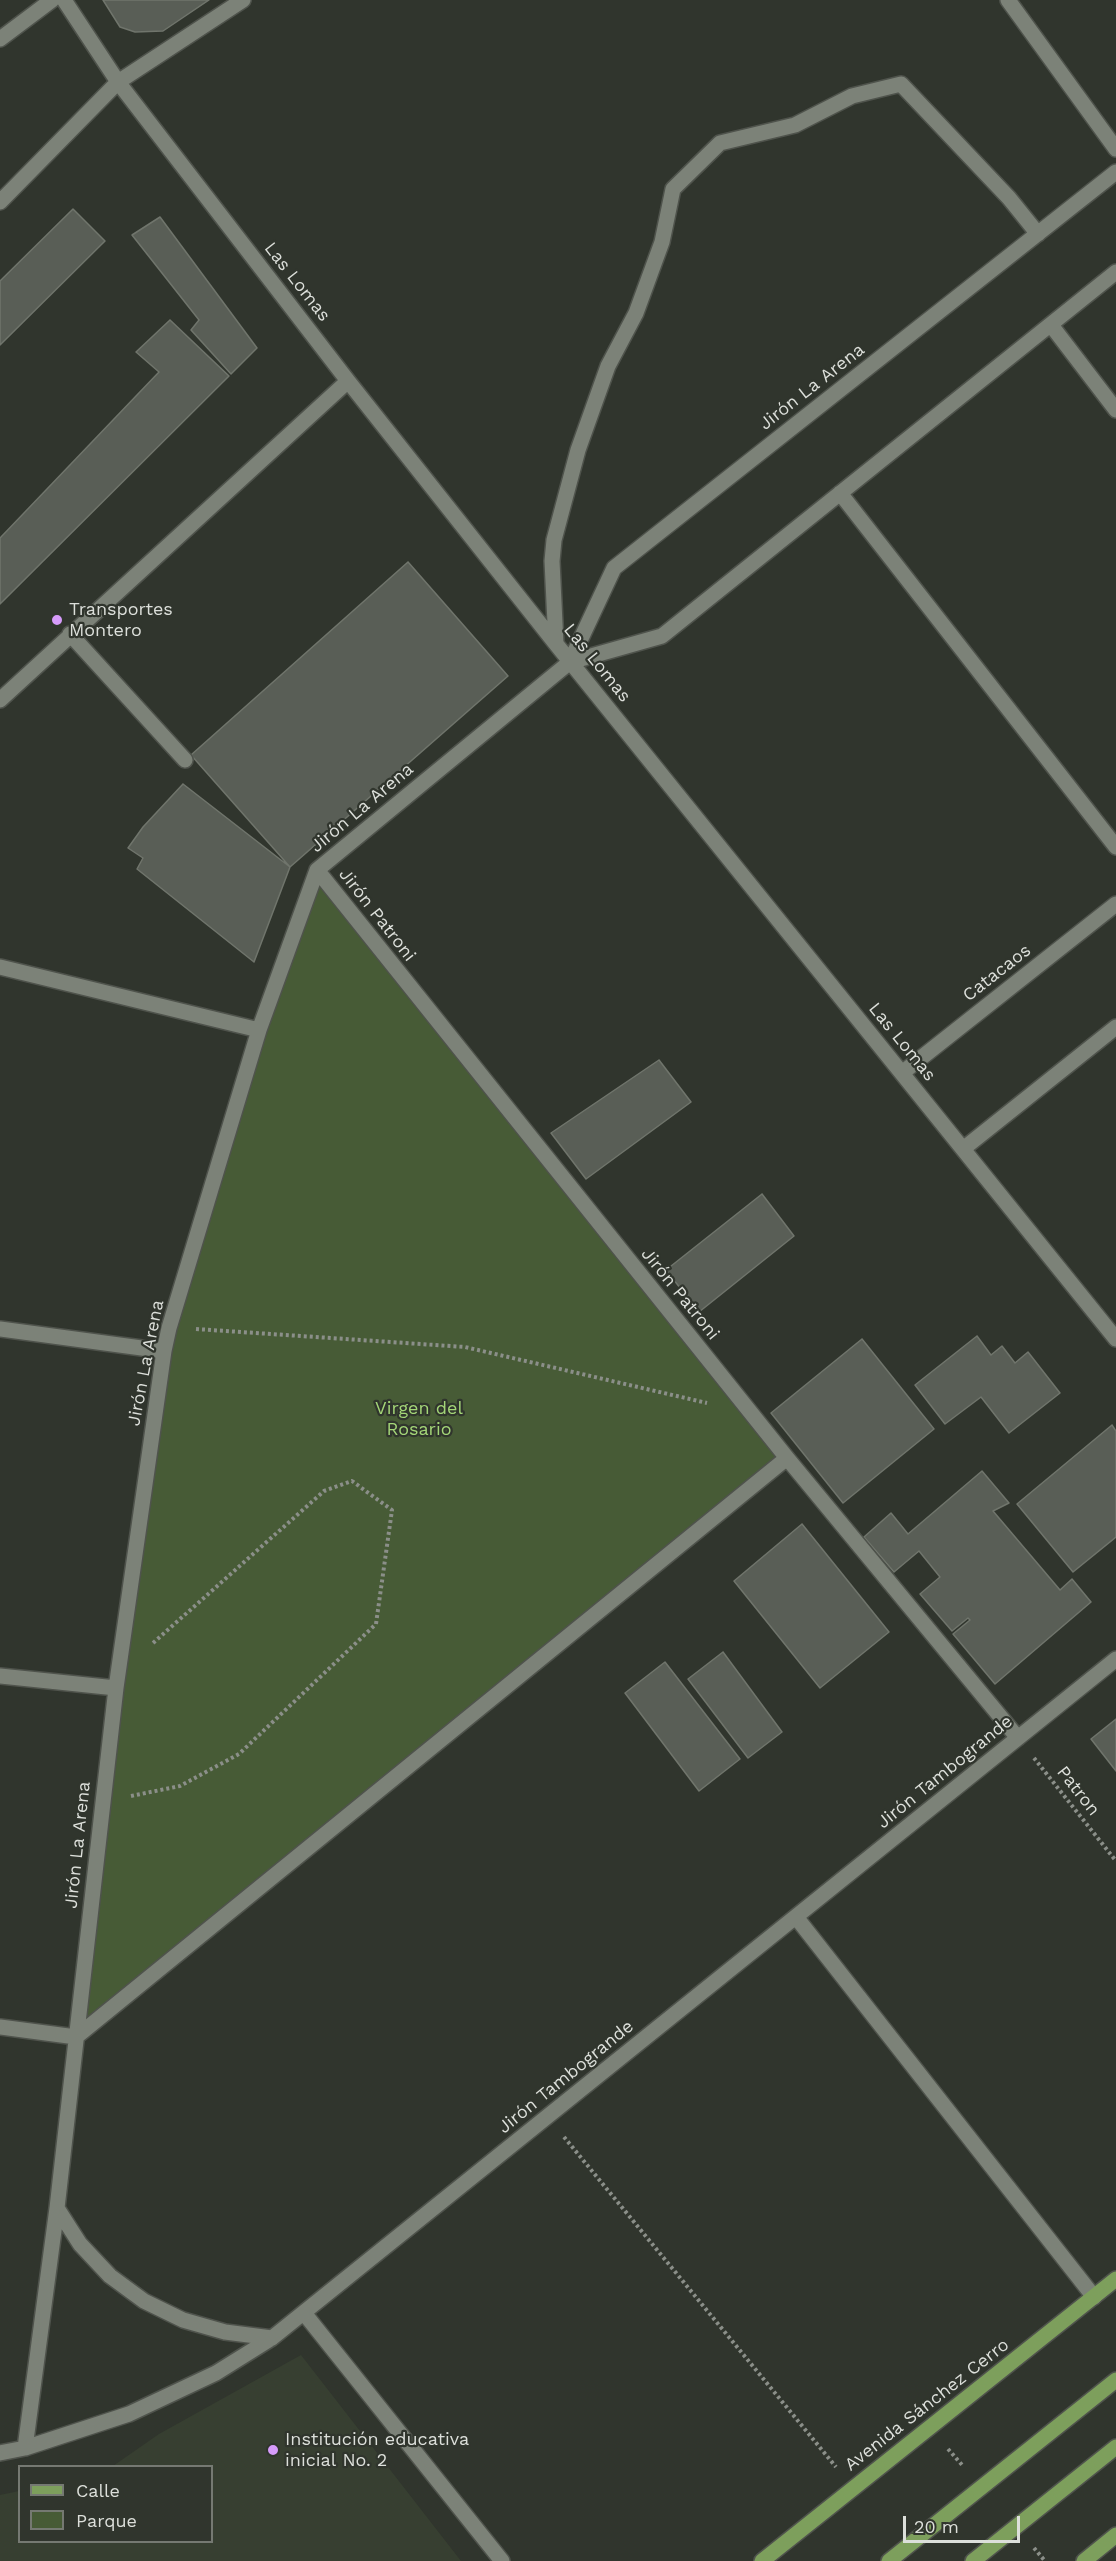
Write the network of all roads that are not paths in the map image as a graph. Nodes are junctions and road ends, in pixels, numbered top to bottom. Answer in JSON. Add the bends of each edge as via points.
{"nodes":[{"id":1,"x":52,"y":0,"type":"edge"},
{"id":2,"x":64,"y":0,"type":"edge"},
{"id":3,"x":243,"y":0,"type":"edge"},
{"id":4,"x":1008,"y":0,"type":"edge"},
{"id":5,"x":0,"y":39,"type":"edge"},
{"id":6,"x":118,"y":82,"type":"junction"},
{"id":7,"x":1116,"y":149,"type":"edge"},
{"id":8,"x":1116,"y":172,"type":"edge"},
{"id":9,"x":0,"y":202,"type":"edge"},
{"id":10,"x":1038,"y":234,"type":"junction"},
{"id":11,"x":1116,"y":272,"type":"edge"},
{"id":12,"x":1051,"y":325,"type":"junction"},
{"id":13,"x":348,"y":381,"type":"junction"},
{"id":14,"x":1116,"y":411,"type":"edge"},
{"id":15,"x":840,"y":494,"type":"junction"},
{"id":16,"x":70,"y":634,"type":"junction"},
{"id":17,"x":556,"y":644,"type":"junction"},
{"id":18,"x":570,"y":662,"type":"junction"},
{"id":19,"x":0,"y":700,"type":"edge"},
{"id":20,"x":185,"y":760,"type":"dead end"},
{"id":21,"x":1116,"y":847,"type":"edge"},
{"id":22,"x":317,"y":870,"type":"junction"},
{"id":23,"x":1116,"y":904,"type":"edge"},
{"id":24,"x":0,"y":967,"type":"edge"},
{"id":25,"x":1116,"y":1027,"type":"edge"},
{"id":26,"x":259,"y":1030,"type":"junction"},
{"id":27,"x":902,"y":1073,"type":"junction"},
{"id":28,"x":963,"y":1149,"type":"junction"},
{"id":29,"x":0,"y":1329,"type":"edge"},
{"id":30,"x":1116,"y":1340,"type":"edge"},
{"id":31,"x":164,"y":1351,"type":"junction"},
{"id":32,"x":787,"y":1458,"type":"junction"},
{"id":33,"x":1116,"y":1659,"type":"edge"},
{"id":34,"x":0,"y":1676,"type":"edge"},
{"id":35,"x":116,"y":1688,"type":"junction"},
{"id":36,"x":1018,"y":1738,"type":"junction"},
{"id":37,"x":796,"y":1917,"type":"junction"},
{"id":38,"x":0,"y":2026,"type":"edge"},
{"id":39,"x":76,"y":2037,"type":"junction"},
{"id":40,"x":57,"y":2208,"type":"junction"},
{"id":41,"x":1116,"y":2279,"type":"edge"},
{"id":42,"x":1094,"y":2297,"type":"junction"},
{"id":43,"x":304,"y":2313,"type":"junction"},
{"id":44,"x":272,"y":2338,"type":"junction"},
{"id":45,"x":1116,"y":2379,"type":"edge"},
{"id":46,"x":1116,"y":2447,"type":"edge"},
{"id":47,"x":25,"y":2448,"type":"junction"},
{"id":48,"x":0,"y":2453,"type":"edge"},
{"id":49,"x":1116,"y":2535,"type":"edge"},
{"id":50,"x":502,"y":2561,"type":"edge"},
{"id":51,"x":762,"y":2561,"type":"edge"},
{"id":52,"x":889,"y":2561,"type":"edge"},
{"id":53,"x":973,"y":2561,"type":"edge"},
{"id":54,"x":1084,"y":2561,"type":"edge"}],
"edges":[{"from":1,"to":5,"type":"street"},
{"from":2,"to":6,"type":"street","name":"Las Lomas"},
{"from":3,"to":6,"type":"street"},
{"from":4,"to":7,"type":"street"},
{"from":6,"to":9,"type":"street"},
{"from":6,"to":13,"type":"street","name":"Las Lomas"},
{"from":8,"to":10,"type":"street","name":"Jirón La Arena"},
{"from":10,"to":17,"type":"street","via":[[901,84],[852,96],[795,125],[720,143],[673,189],[662,242],[640,303],[608,366],[578,450],[554,540]]},
{"from":10,"to":18,"type":"street","name":"Jirón La Arena","via":[[614,568]]},
{"from":11,"to":12,"type":"street","name":"Jirón La Arena"},
{"from":12,"to":14,"type":"street"},
{"from":12,"to":15,"type":"street","name":"Jirón La Arena"},
{"from":13,"to":16,"type":"street"},
{"from":13,"to":17,"type":"street","name":"Las Lomas"},
{"from":15,"to":18,"type":"street","name":"Jirón La Arena","via":[[662,636]]},
{"from":15,"to":21,"type":"street"},
{"from":16,"to":19,"type":"street"},
{"from":16,"to":20,"type":"street"},
{"from":17,"to":18,"type":"street","name":"Las Lomas"},
{"from":18,"to":22,"type":"street","name":"Jirón La Arena"},
{"from":18,"to":27,"type":"street","name":"Las Lomas"},
{"from":22,"to":26,"type":"street","name":"Jirón La Arena"},
{"from":22,"to":32,"type":"street","name":"Jirón Patroni"},
{"from":23,"to":27,"type":"street","name":"Catacaos"},
{"from":24,"to":26,"type":"street"},
{"from":25,"to":28,"type":"street"},
{"from":26,"to":31,"type":"street","name":"Jirón La Arena"},
{"from":27,"to":28,"type":"street","name":"Las Lomas"},
{"from":28,"to":30,"type":"street","name":"Las Lomas"},
{"from":29,"to":31,"type":"street"},
{"from":31,"to":35,"type":"street","name":"Jirón La Arena"},
{"from":32,"to":36,"type":"street","name":"Jirón Patroni"},
{"from":32,"to":39,"type":"street"},
{"from":33,"to":36,"type":"street","name":"Jirón Tambogrande"},
{"from":34,"to":35,"type":"street"},
{"from":35,"to":39,"type":"street","name":"Jirón La Arena"},
{"from":36,"to":37,"type":"street","name":"Jirón Tambogrande"},
{"from":37,"to":42,"type":"street"},
{"from":37,"to":43,"type":"street","name":"Jirón Tambogrande"},
{"from":38,"to":39,"type":"street"},
{"from":39,"to":40,"type":"street","name":"Jirón La Arena"},
{"from":40,"to":44,"type":"street","via":[[110,2276],[144,2301],[183,2320],[225,2332]]},
{"from":40,"to":47,"type":"street","name":"Jirón La Arena"},
{"from":41,"to":42,"type":"main road","name":"Avenida Sánchez Cerro"},
{"from":42,"to":51,"type":"main road","name":"Avenida Sánchez Cerro"},
{"from":43,"to":44,"type":"street","name":"Jirón Tambogrande"},
{"from":43,"to":50,"type":"street"},
{"from":44,"to":47,"type":"street","name":"Jirón Tambogrande","via":[[216,2373],[129,2414]]},
{"from":45,"to":52,"type":"main road"},
{"from":46,"to":53,"type":"main road"},
{"from":47,"to":48,"type":"street","name":"Jirón Tambogrande"},
{"from":49,"to":54,"type":"main road"}]}
